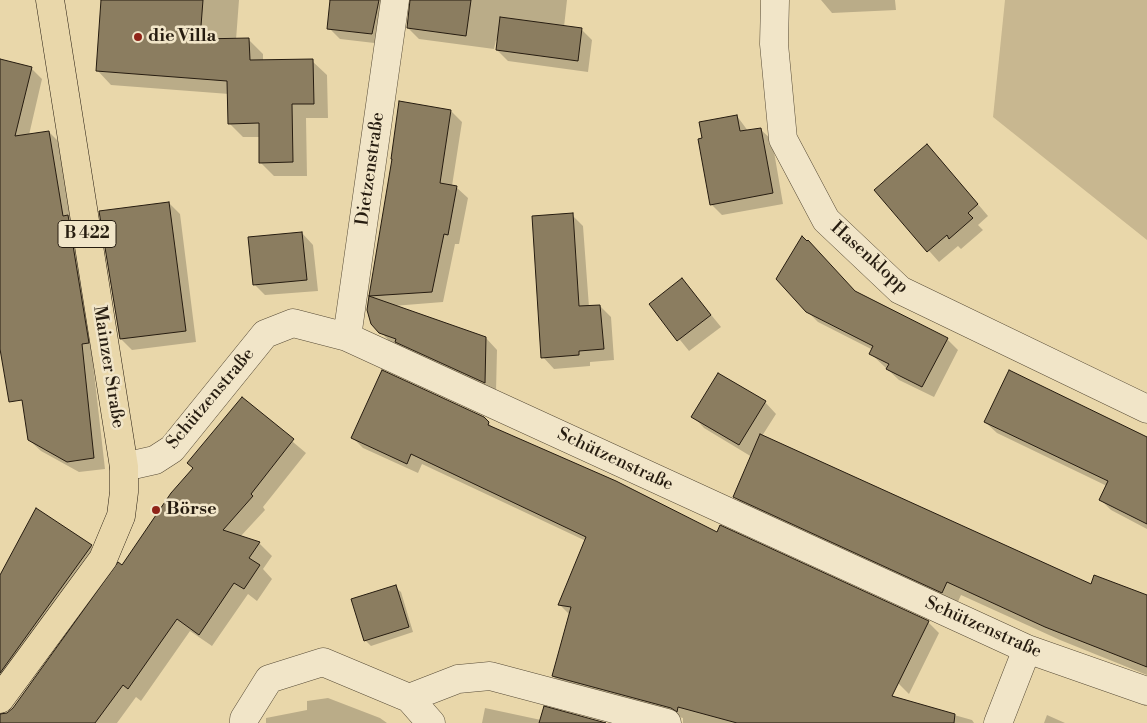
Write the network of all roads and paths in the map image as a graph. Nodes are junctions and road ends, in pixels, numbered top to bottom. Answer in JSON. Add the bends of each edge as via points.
{"nodes":[{"id":1,"x":50,"y":0,"type":"edge"},
{"id":2,"x":395,"y":0,"type":"edge"},
{"id":3,"x":775,"y":0,"type":"edge"},
{"id":4,"x":347,"y":337,"type":"junction"},
{"id":5,"x":1147,"y":410,"type":"edge"},
{"id":6,"x":124,"y":467,"type":"junction"},
{"id":7,"x":1027,"y":649,"type":"junction"},
{"id":8,"x":1147,"y":691,"type":"edge"},
{"id":9,"x":409,"y":698,"type":"junction"},
{"id":10,"x":0,"y":699,"type":"edge"},
{"id":11,"x":244,"y":723,"type":"edge"},
{"id":12,"x":431,"y":723,"type":"edge"},
{"id":13,"x":667,"y":723,"type":"edge"},
{"id":14,"x":998,"y":723,"type":"edge"}],
"edges":[{"from":1,"to":6,"type":"main road","name":"Mainzer Straße","number":"B 422"},
{"from":2,"to":4,"type":"street","name":"Dietzenstraße"},
{"from":3,"to":5,"type":"street","name":"Hasenklopp","via":[[774,44],[783,139],[826,220],[900,290]]},
{"from":4,"to":6,"type":"street","name":"Schützenstraße","via":[[293,323],[265,334],[172,449],[149,463]]},
{"from":4,"to":7,"type":"street","name":"Schützenstraße"},
{"from":6,"to":10,"type":"main road","name":"Mainzer Straße","number":"B 422","via":[[121,516],[103,559]]},
{"from":7,"to":8,"type":"street","name":"Schützenstraße"},
{"from":7,"to":14,"type":"street"},
{"from":9,"to":11,"type":"street","via":[[323,662],[269,679]]},
{"from":9,"to":12,"type":"street"},
{"from":9,"to":13,"type":"street","via":[[458,679],[490,676]]}]}
